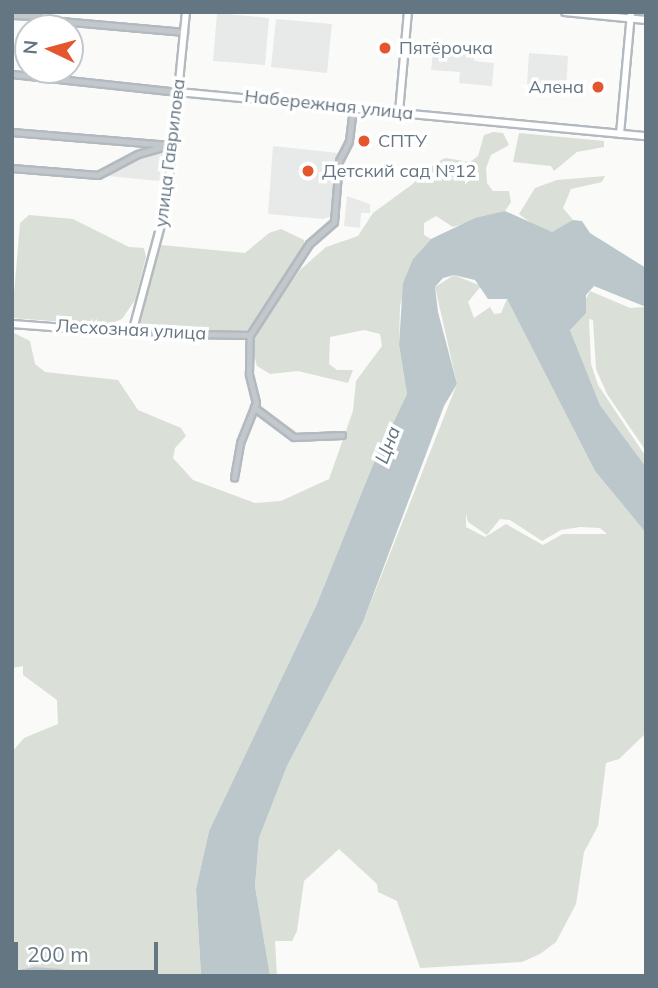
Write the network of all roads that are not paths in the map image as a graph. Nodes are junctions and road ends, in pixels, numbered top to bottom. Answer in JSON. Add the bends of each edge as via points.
{"nodes":[{"id":1,"x":186,"y":12,"type":"edge"},
{"id":2,"x":408,"y":12,"type":"edge"},
{"id":3,"x":565,"y":12,"type":"edge"},
{"id":4,"x":631,"y":15,"type":"edge"},
{"id":5,"x":646,"y":20,"type":"edge"},
{"id":6,"x":84,"y":22,"type":"edge"},
{"id":7,"x":184,"y":32,"type":"junction"},
{"id":8,"x":84,"y":82,"type":"edge"},
{"id":9,"x":178,"y":92,"type":"junction"},
{"id":10,"x":353,"y":107,"type":"junction"},
{"id":11,"x":400,"y":112,"type":"junction"},
{"id":12,"x":12,"y":132,"type":"edge"},
{"id":13,"x":620,"y":134,"type":"junction"},
{"id":14,"x":646,"y":136,"type":"edge"},
{"id":15,"x":172,"y":145,"type":"junction"},
{"id":16,"x":12,"y":168,"type":"edge"},
{"id":17,"x":12,"y":324,"type":"edge"},
{"id":18,"x":132,"y":333,"type":"junction"},
{"id":19,"x":250,"y":335,"type":"junction"},
{"id":20,"x":254,"y":407,"type":"junction"},
{"id":21,"x":342,"y":435,"type":"dead end"},
{"id":22,"x":234,"y":478,"type":"dead end"}],
"edges":[{"from":1,"to":7,"type":"street","name":"улица Гаврилова"},
{"from":2,"to":11,"type":"street"},
{"from":3,"to":4,"type":"street"},
{"from":4,"to":5,"type":"street"},
{"from":4,"to":13,"type":"street"},
{"from":6,"to":7,"type":"street"},
{"from":7,"to":9,"type":"street","name":"улица Гаврилова"},
{"from":8,"to":9,"type":"street","name":"Набережная улица"},
{"from":9,"to":10,"type":"street","name":"Набережная улица"},
{"from":9,"to":15,"type":"street","name":"улица Гаврилова"},
{"from":10,"to":11,"type":"street","name":"Набережная улица"},
{"from":10,"to":19,"type":"street","via":[[349,141],[339,161],[334,222],[309,244]]},
{"from":11,"to":13,"type":"street","name":"Набережная улица"},
{"from":12,"to":15,"type":"street"},
{"from":13,"to":14,"type":"street","name":"Набережная улица"},
{"from":15,"to":16,"type":"street","via":[[138,154],[98,176]]},
{"from":15,"to":18,"type":"street","name":"улица Гаврилова","via":[[161,232]]},
{"from":17,"to":18,"type":"street","name":"Лесхозная улица"},
{"from":18,"to":19,"type":"street","name":"Лесхозная улица"},
{"from":19,"to":20,"type":"street"},
{"from":20,"to":21,"type":"street","via":[[294,437]]},
{"from":20,"to":22,"type":"street","via":[[240,443]]}]}
